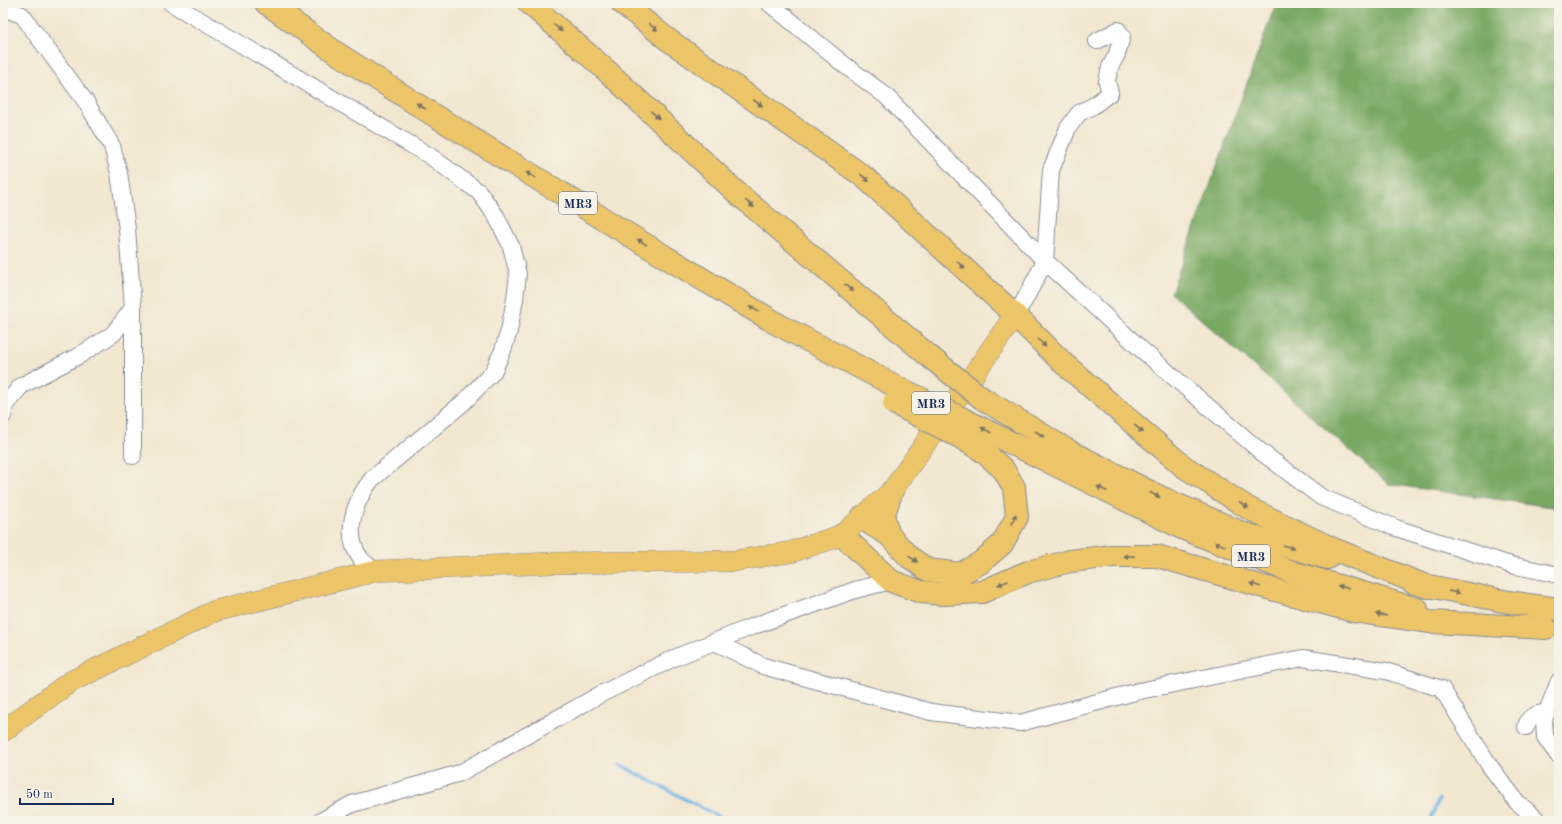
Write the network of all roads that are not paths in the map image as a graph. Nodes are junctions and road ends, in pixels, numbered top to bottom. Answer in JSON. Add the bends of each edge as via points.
{"nodes":[{"id":1,"x":171,"y":3,"type":"edge"},
{"id":2,"x":266,"y":3,"type":"edge"},
{"id":3,"x":529,"y":3,"type":"edge"},
{"id":4,"x":622,"y":3,"type":"edge"},
{"id":5,"x":769,"y":3,"type":"edge"},
{"id":6,"x":3,"y":8,"type":"edge"},
{"id":7,"x":25,"y":9,"type":"edge"},
{"id":8,"x":1096,"y":42,"type":"dead end"},
{"id":9,"x":1045,"y":261,"type":"junction"},
{"id":10,"x":134,"y":308,"type":"junction"},
{"id":11,"x":1015,"y":315,"type":"junction"},
{"id":12,"x":3,"y":416,"type":"edge"},
{"id":13,"x":962,"y":428,"type":"junction"},
{"id":14,"x":133,"y":456,"type":"dead end"},
{"id":15,"x":892,"y":491,"type":"junction"},
{"id":16,"x":862,"y":517,"type":"junction"},
{"id":17,"x":842,"y":535,"type":"junction"},
{"id":18,"x":889,"y":535,"type":"junction"},
{"id":19,"x":376,"y":571,"type":"junction"},
{"id":20,"x":1559,"y":575,"type":"edge"},
{"id":21,"x":891,"y":581,"type":"junction"},
{"id":22,"x":1428,"y":587,"type":"junction"},
{"id":23,"x":1559,"y":609,"type":"edge"},
{"id":24,"x":1552,"y":629,"type":"edge"},
{"id":25,"x":715,"y":642,"type":"junction"},
{"id":26,"x":1559,"y":681,"type":"edge"},
{"id":27,"x":1552,"y":706,"type":"edge"},
{"id":28,"x":1526,"y":727,"type":"dead end"},
{"id":29,"x":3,"y":732,"type":"edge"},
{"id":30,"x":1559,"y":755,"type":"edge"},
{"id":31,"x":321,"y":821,"type":"edge"},
{"id":32,"x":1539,"y":821,"type":"edge"}],
"edges":[{"from":1,"to":19,"type":"street","via":[[430,156],[479,192],[496,216],[511,246],[518,274],[515,299],[509,331],[493,372],[464,402],[372,479],[362,491],[354,510],[354,547],[362,560]]},
{"from":13,"to":2,"type":"highway","number":"MR3","one_way":true,"bridge":true,"via":[[896,395],[432,114],[335,52]]},
{"from":3,"to":22,"type":"highway","number":"MR3","one_way":true,"bridge":true,"via":[[607,71],[737,193],[983,399],[1076,455],[1160,497],[1242,533]]},
{"from":4,"to":11,"type":"highway","one_way":true,"via":[[667,39],[862,176]]},
{"from":5,"to":9,"type":"street","via":[[886,96]]},
{"from":6,"to":7,"type":"street"},
{"from":7,"to":10,"type":"street","via":[[112,146],[126,222]]},
{"from":8,"to":9,"type":"street","via":[[1118,30],[1122,36],[1107,81],[1110,93],[1079,113],[1068,128],[1052,170]]},
{"from":9,"to":11,"type":"street"},
{"from":9,"to":20,"type":"street","via":[[1142,350],[1260,451],[1321,497],[1396,528],[1511,564]]},
{"from":10,"to":12,"type":"street","via":[[113,334],[80,355],[21,386],[5,405]]},
{"from":10,"to":14,"type":"street"},
{"from":11,"to":15,"type":"main road"},
{"from":11,"to":22,"type":"highway","one_way":true,"via":[[1063,363],[1183,466],[1248,508],[1333,549]]},
{"from":18,"to":13,"type":"highway","one_way":true,"via":[[909,558],[928,570],[960,574],[980,563],[1002,544],[1017,517],[1014,487],[1003,469]]},
{"from":24,"to":13,"type":"highway","number":"MR3","one_way":true,"via":[[1418,609],[1292,572],[1182,528]]},
{"from":15,"to":16,"type":"main road"},
{"from":15,"to":18,"type":"highway","via":[[883,516]]},
{"from":16,"to":17,"type":"main road"},
{"from":16,"to":18,"type":"highway"},
{"from":17,"to":19,"type":"main road","via":[[791,552],[735,561],[551,563]]},
{"from":17,"to":21,"type":"highway"},
{"from":19,"to":29,"type":"main road","via":[[215,611],[70,682]]},
{"from":24,"to":21,"type":"highway","one_way":true,"via":[[1431,622],[1353,611],[1157,556],[1113,556],[1070,561],[1028,572],[982,592],[921,592]]},
{"from":21,"to":25,"type":"street","via":[[855,590]]},
{"from":22,"to":23,"type":"highway","number":"MR3","one_way":true},
{"from":25,"to":31,"type":"street","via":[[674,658],[601,694],[460,774],[352,804]]},
{"from":25,"to":32,"type":"street","via":[[763,666],[931,712],[1020,723],[1139,691],[1303,658],[1386,671],[1442,690],[1489,766],[1516,802]]},
{"from":26,"to":27,"type":"street"},
{"from":27,"to":28,"type":"street","via":[[1537,713],[1527,722]]},
{"from":27,"to":30,"type":"street","via":[[1544,719],[1545,737]]}]}
